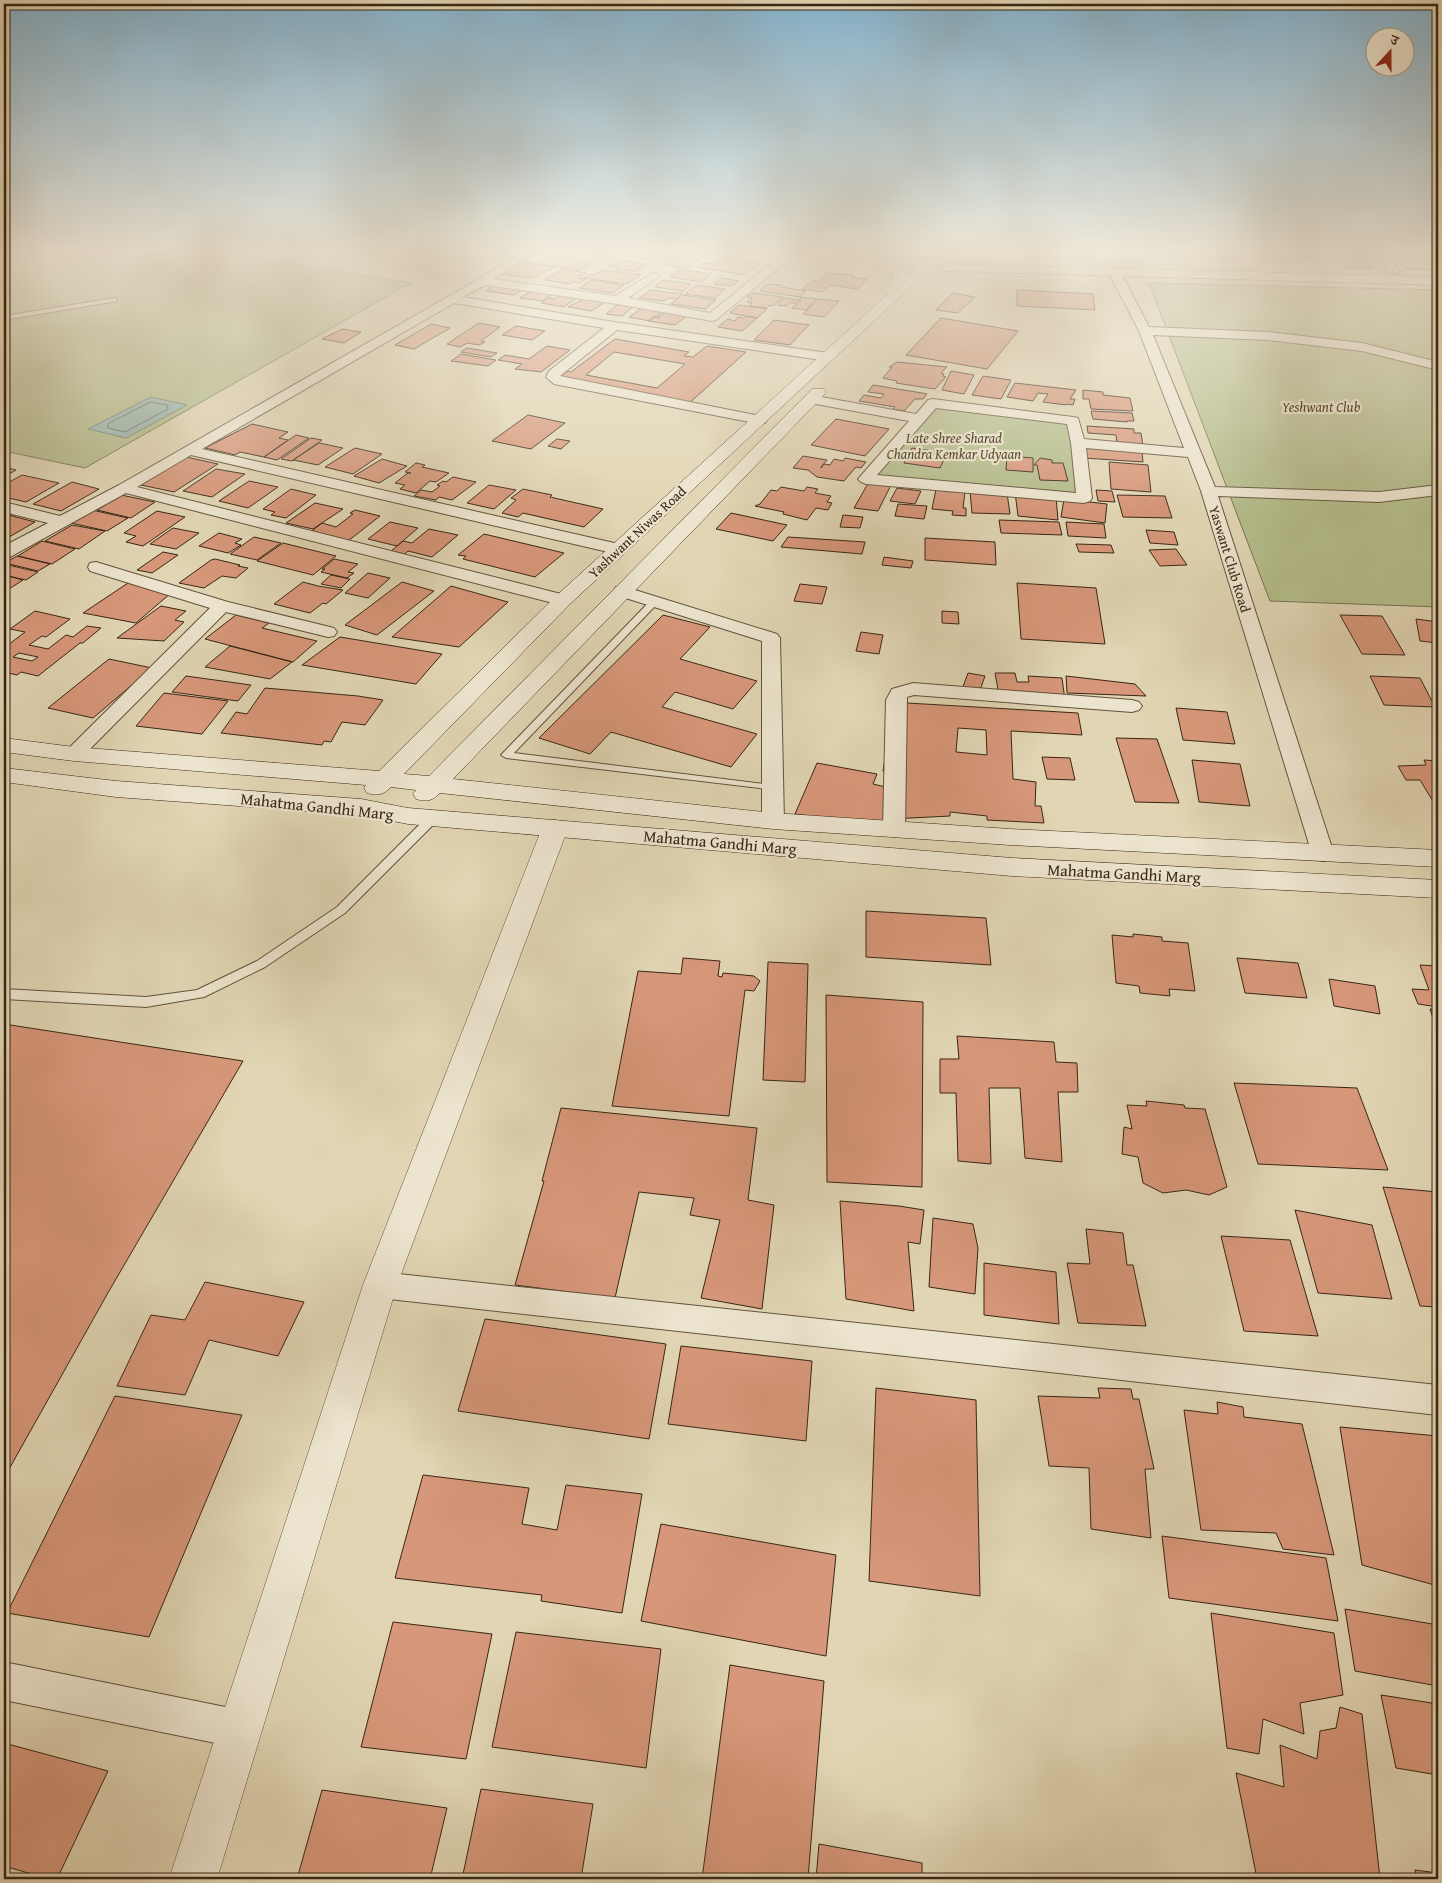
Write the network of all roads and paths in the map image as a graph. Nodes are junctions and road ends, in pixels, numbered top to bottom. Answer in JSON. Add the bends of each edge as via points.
{"nodes":[{"id":1,"x":386,"y":337,"type":"edge"},
{"id":2,"x":600,"y":337,"type":"edge"},
{"id":3,"x":669,"y":337,"type":"edge"},
{"id":4,"x":859,"y":337,"type":"edge"},
{"id":5,"x":864,"y":337,"type":"edge"},
{"id":6,"x":1148,"y":337,"type":"edge"},
{"id":7,"x":1275,"y":337,"type":"edge"},
{"id":8,"x":1438,"y":366,"type":"edge"},
{"id":9,"x":832,"y":369,"type":"junction"},
{"id":10,"x":810,"y":399,"type":"junction"},
{"id":11,"x":920,"y":419,"type":"junction"},
{"id":12,"x":760,"y":420,"type":"junction"},
{"id":13,"x":1078,"y":443,"type":"junction"},
{"id":14,"x":188,"y":450,"type":"junction"},
{"id":15,"x":1194,"y":453,"type":"junction"},
{"id":16,"x":124,"y":488,"type":"junction"},
{"id":17,"x":1438,"y":490,"type":"edge"},
{"id":18,"x":1209,"y":492,"type":"junction"},
{"id":19,"x":4,"y":507,"type":"edge"},
{"id":20,"x":61,"y":521,"type":"junction"},
{"id":21,"x":617,"y":549,"type":"junction"},
{"id":22,"x":4,"y":553,"type":"edge"},
{"id":23,"x":96,"y":567,"type":"dead end"},
{"id":24,"x":622,"y":591,"type":"junction"},
{"id":25,"x":563,"y":600,"type":"junction"},
{"id":26,"x":655,"y":601,"type":"junction"},
{"id":27,"x":222,"y":606,"type":"junction"},
{"id":28,"x":328,"y":632,"type":"dead end"},
{"id":29,"x":1132,"y":706,"type":"dead end"},
{"id":30,"x":4,"y":745,"type":"edge"},
{"id":31,"x":74,"y":754,"type":"junction"},
{"id":32,"x":4,"y":775,"type":"edge"},
{"id":33,"x":384,"y":779,"type":"junction"},
{"id":34,"x":433,"y":785,"type":"junction"},
{"id":35,"x":773,"y":788,"type":"junction"},
{"id":36,"x":361,"y":807,"type":"junction"},
{"id":37,"x":408,"y":816,"type":"junction"},
{"id":38,"x":434,"y":818,"type":"junction"},
{"id":39,"x":774,"y":821,"type":"junction"},
{"id":40,"x":554,"y":828,"type":"junction"},
{"id":41,"x":894,"y":829,"type":"junction"},
{"id":42,"x":1323,"y":854,"type":"junction"},
{"id":43,"x":1438,"y":859,"type":"edge"},
{"id":44,"x":1438,"y":889,"type":"edge"},
{"id":45,"x":4,"y":994,"type":"edge"},
{"id":46,"x":380,"y":1286,"type":"junction"},
{"id":47,"x":1438,"y":1400,"type":"edge"},
{"id":48,"x":4,"y":1681,"type":"edge"},
{"id":49,"x":240,"y":1729,"type":"junction"},
{"id":50,"x":193,"y":1879,"type":"edge"}],
"edges":[{"from":1,"to":14,"type":"street"},
{"from":2,"to":12,"type":"street","via":[[553,377],[559,381]]},
{"from":3,"to":9,"type":"street"},
{"from":4,"to":9,"type":"main road","name":"Yashwant Niwas Road"},
{"from":5,"to":9,"type":"main road","name":"Yashwant Niwas Road"},
{"from":6,"to":15,"type":"street","name":"Yaswant Club Road"},
{"from":7,"to":8,"type":"street","via":[[1362,347]]},
{"from":9,"to":10,"type":"main road","name":"Yashwant Niwas Road"},
{"from":9,"to":12,"type":"main road","name":"Yashwant Niwas Road"},
{"from":10,"to":11,"type":"street"},
{"from":10,"to":24,"type":"main road","name":"Yashwant Niwas Road"},
{"from":11,"to":13,"type":"street","via":[[933,403],[1073,421]]},
{"from":11,"to":13,"type":"street","via":[[866,479],[1084,498]]},
{"from":12,"to":21,"type":"main road","name":"Yashwant Niwas Road"},
{"from":13,"to":15,"type":"street"},
{"from":14,"to":16,"type":"street"},
{"from":14,"to":21,"type":"street"},
{"from":15,"to":18,"type":"street","name":"Yaswant Club Road"},
{"from":16,"to":20,"type":"street"},
{"from":16,"to":25,"type":"street"},
{"from":17,"to":18,"type":"street","via":[[1380,497]]},
{"from":18,"to":42,"type":"street","name":"Yaswant Club Road"},
{"from":19,"to":20,"type":"street"},
{"from":20,"to":22,"type":"street"},
{"from":21,"to":25,"type":"main road","name":"Yashwant Niwas Road"},
{"from":23,"to":27,"type":"street"},
{"from":24,"to":26,"type":"street"},
{"from":24,"to":34,"type":"main road","name":"Yashwant Niwas Road"},
{"from":25,"to":33,"type":"main road","name":"Yashwant Niwas Road"},
{"from":26,"to":35,"type":"street","via":[[771,638]]},
{"from":26,"to":35,"type":"lane","via":[[506,754]]},
{"from":27,"to":28,"type":"street"},
{"from":27,"to":31,"type":"street"},
{"from":29,"to":41,"type":"street","via":[[913,689],[899,693],[896,700]]},
{"from":30,"to":31,"type":"main road","name":"Mahatma Gandhi Marg"},
{"from":31,"to":33,"type":"main road","name":"Mahatma Gandhi Marg"},
{"from":32,"to":36,"type":"main road","name":"Mahatma Gandhi Marg","via":[[116,790]]},
{"from":33,"to":34,"type":"main road","name":"Mahatma Gandhi Marg"},
{"from":33,"to":36,"type":"main road","name":"Yashwant Niwas Road"},
{"from":34,"to":37,"type":"main road","name":"Yashwant Niwas Road"},
{"from":34,"to":39,"type":"main road","name":"Mahatma Gandhi Marg"},
{"from":35,"to":39,"type":"street"},
{"from":36,"to":37,"type":"main road","name":"Mahatma Gandhi Marg"},
{"from":37,"to":38,"type":"main road","name":"Mahatma Gandhi Marg"},
{"from":38,"to":40,"type":"main road","name":"Mahatma Gandhi Marg"},
{"from":38,"to":45,"type":"lane","via":[[341,910],[261,964],[199,994],[146,1002]]},
{"from":39,"to":41,"type":"main road","name":"Mahatma Gandhi Marg"},
{"from":40,"to":44,"type":"main road","name":"Mahatma Gandhi Marg","via":[[1012,867]]},
{"from":40,"to":46,"type":"main road"},
{"from":41,"to":42,"type":"main road","name":"Mahatma Gandhi Marg"},
{"from":42,"to":43,"type":"main road","name":"Mahatma Gandhi Marg"},
{"from":46,"to":47,"type":"street"},
{"from":46,"to":49,"type":"main road"},
{"from":48,"to":49,"type":"street"},
{"from":49,"to":50,"type":"main road"}]}
